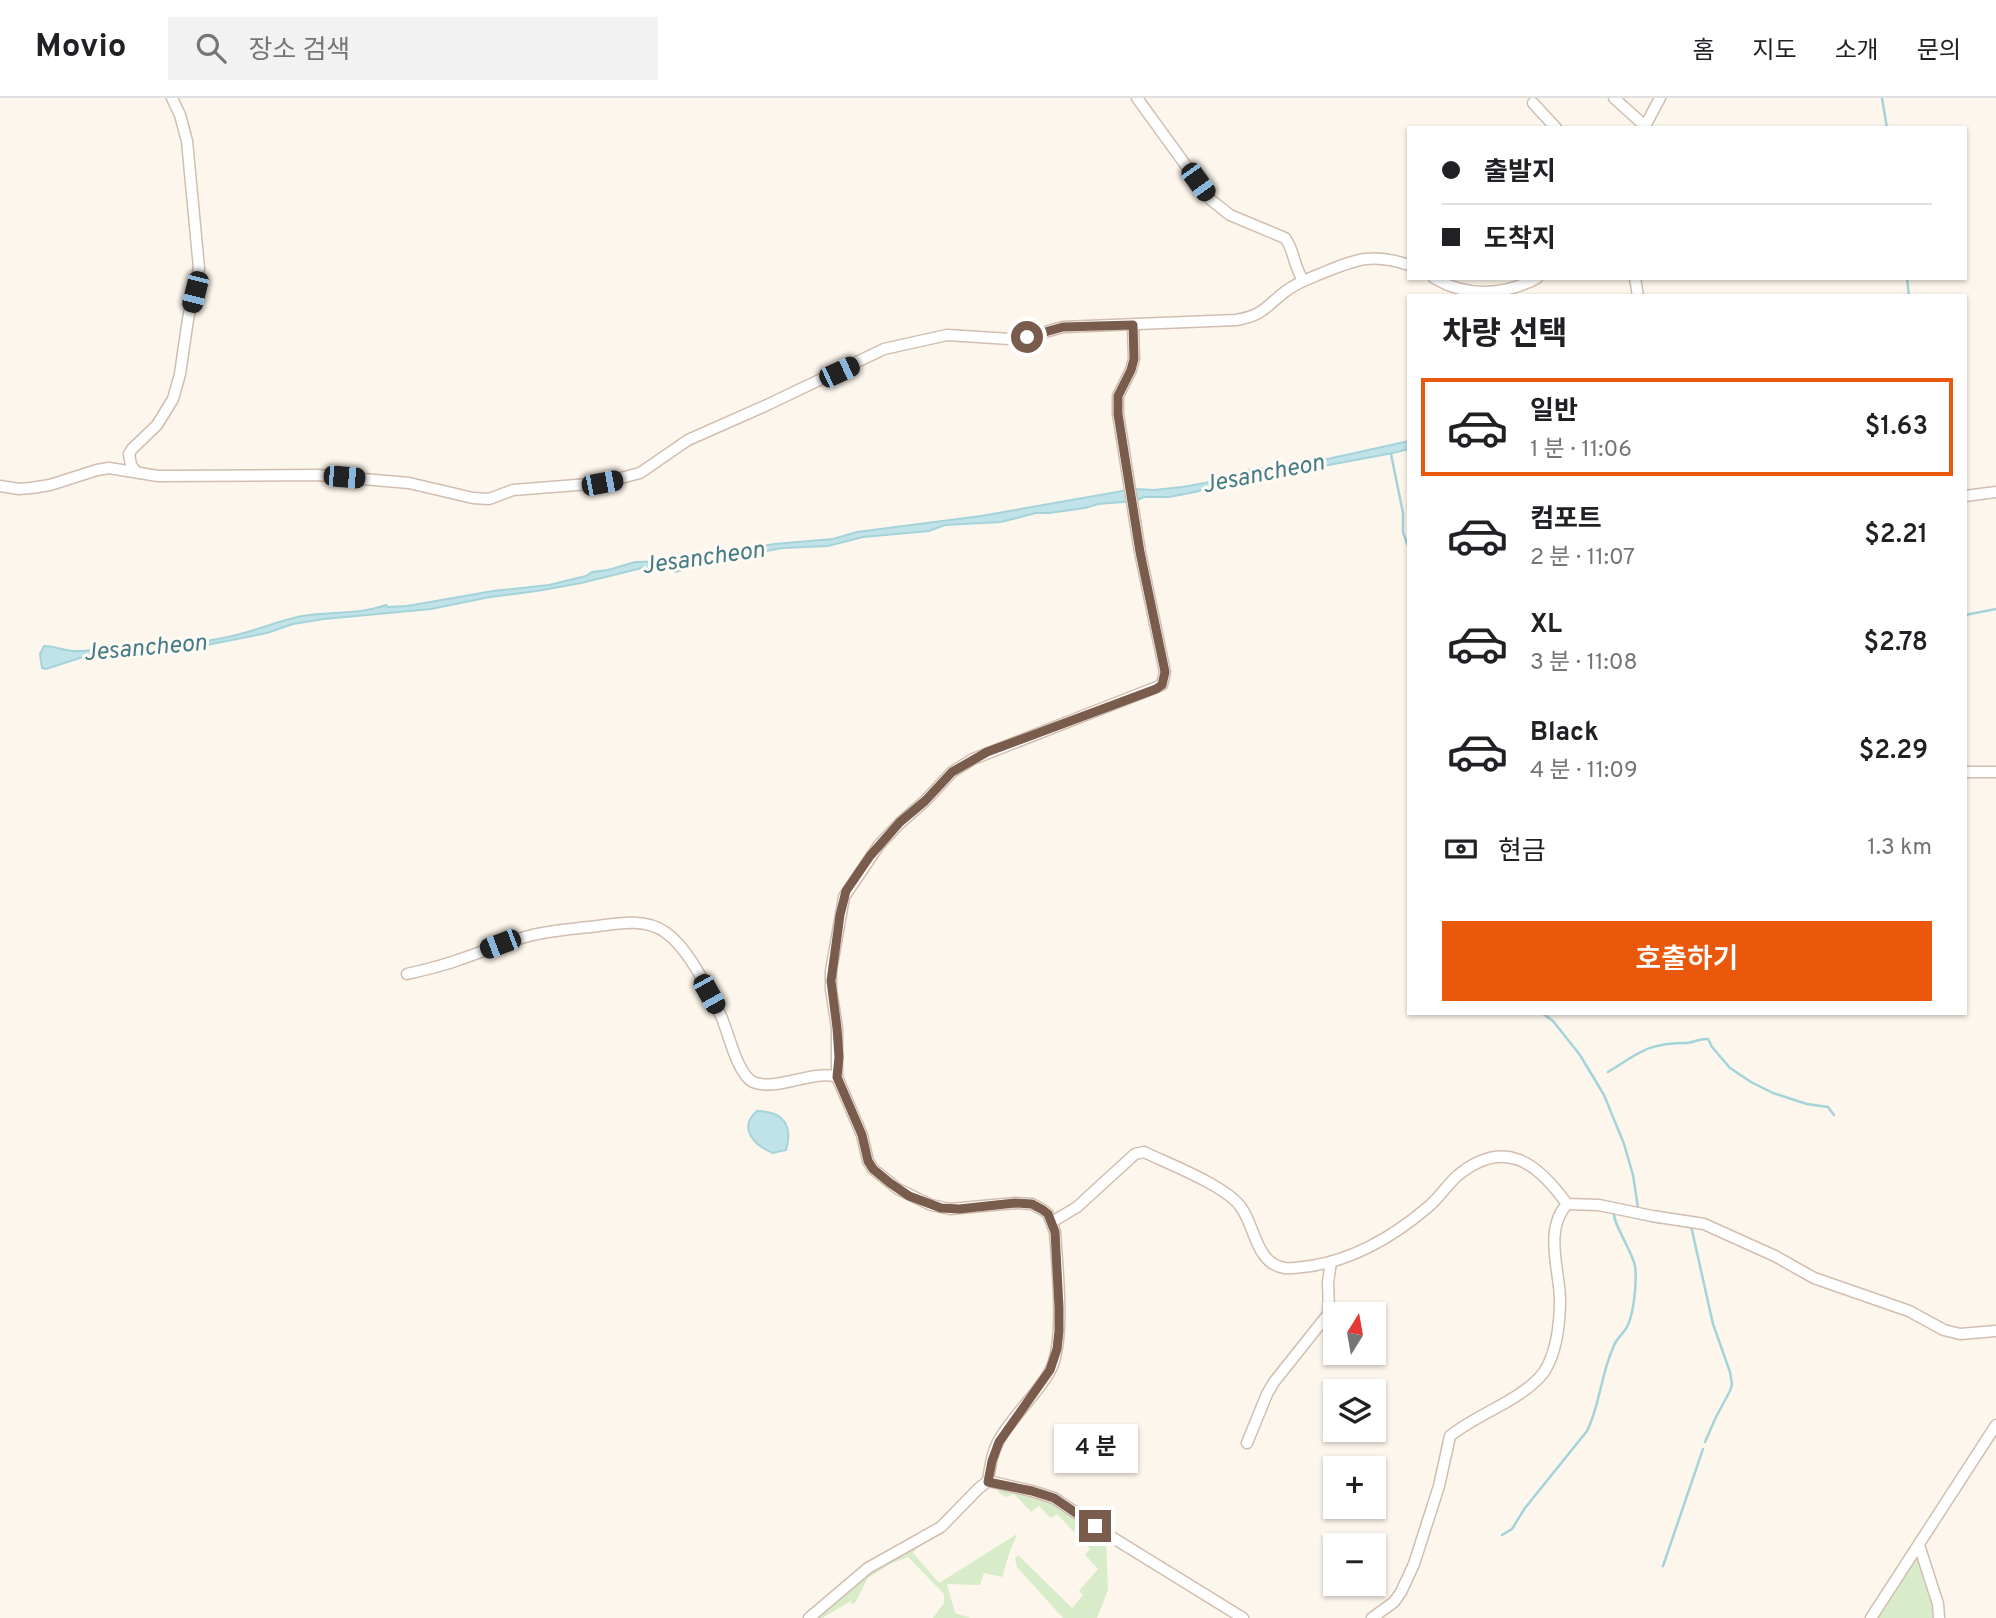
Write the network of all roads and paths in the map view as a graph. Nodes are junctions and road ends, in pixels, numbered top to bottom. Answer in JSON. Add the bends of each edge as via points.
{"nodes":[{"id":1,"x":172,"y":98,"type":"edge"},
{"id":2,"x":1137,"y":98,"type":"edge"},
{"id":3,"x":1614,"y":98,"type":"edge"},
{"id":4,"x":1660,"y":98,"type":"edge"},
{"id":5,"x":1533,"y":103,"type":"dead end"},
{"id":6,"x":1554,"y":126,"type":"edge"},
{"id":7,"x":1644,"y":126,"type":"edge"},
{"id":8,"x":1646,"y":126,"type":"edge"},
{"id":9,"x":1407,"y":264,"type":"edge"},
{"id":10,"x":1303,"y":280,"type":"junction"},
{"id":11,"x":1439,"y":280,"type":"edge"},
{"id":12,"x":1532,"y":280,"type":"edge"},
{"id":13,"x":1133,"y":325,"type":"junction"},
{"id":14,"x":136,"y":472,"type":"junction"},
{"id":15,"x":0,"y":486,"type":"edge"},
{"id":16,"x":1996,"y":492,"type":"edge"},
{"id":17,"x":1967,"y":496,"type":"edge"},
{"id":18,"x":1967,"y":772,"type":"edge"},
{"id":19,"x":1996,"y":772,"type":"edge"},
{"id":20,"x":407,"y":974,"type":"dead end"},
{"id":21,"x":837,"y":1077,"type":"junction"},
{"id":22,"x":1567,"y":1204,"type":"junction"},
{"id":23,"x":1052,"y":1222,"type":"junction"},
{"id":24,"x":1331,"y":1262,"type":"junction"},
{"id":25,"x":1996,"y":1331,"type":"edge"},
{"id":26,"x":1996,"y":1425,"type":"edge"},
{"id":27,"x":1247,"y":1443,"type":"dead end"},
{"id":28,"x":988,"y":1482,"type":"junction"},
{"id":29,"x":1919,"y":1545,"type":"junction"},
{"id":30,"x":809,"y":1618,"type":"edge"},
{"id":31,"x":1243,"y":1618,"type":"edge"},
{"id":32,"x":1372,"y":1618,"type":"edge"},
{"id":33,"x":1871,"y":1618,"type":"edge"},
{"id":34,"x":1940,"y":1618,"type":"edge"}],
"edges":[{"from":1,"to":14,"type":"street","via":[[187,141],[199,268],[177,388],[163,416],[129,454]]},
{"from":2,"to":10,"type":"street","via":[[1211,200],[1230,215],[1279,234],[1289,243]]},
{"from":3,"to":7,"type":"street"},
{"from":4,"to":8,"type":"street"},
{"from":5,"to":6,"type":"street"},
{"from":9,"to":10,"type":"street","via":[[1364,258]]},
{"from":10,"to":13,"type":"street","via":[[1267,309],[1247,318]]},
{"from":11,"to":12,"type":"street","via":[[1464,291],[1492,293]]},
{"from":13,"to":14,"type":"street","via":[[1063,327],[1020,339],[947,335],[884,349],[688,440],[640,473],[602,483],[524,488],[483,499],[409,483],[317,475],[158,476]]},
{"from":13,"to":21,"type":"street","via":[[1134,359],[1117,401],[1143,569],[1165,672],[1162,685],[973,759],[952,772],[878,845],[846,891],[840,915],[831,981]]},
{"from":14,"to":15,"type":"street","via":[[103,468],[50,485]]},
{"from":16,"to":17,"type":"street"},
{"from":18,"to":19,"type":"street"},
{"from":20,"to":21,"type":"street","via":[[530,936],[612,924],[648,925],[663,930],[684,950],[753,1082]]},
{"from":21,"to":23,"type":"street","via":[[868,1161],[898,1189],[950,1209],[1024,1203],[1043,1210]]},
{"from":22,"to":24,"type":"street","via":[[1527,1162],[1492,1158],[1459,1175],[1442,1195],[1394,1233]]},
{"from":22,"to":25,"type":"street","via":[[1600,1205],[1704,1224],[1814,1278],[1909,1311],[1951,1333]]},
{"from":22,"to":32,"type":"street","via":[[1555,1232],[1560,1298],[1556,1340],[1548,1364],[1534,1383],[1450,1436],[1411,1572],[1394,1602]]},
{"from":23,"to":24,"type":"street","via":[[1077,1208],[1135,1153],[1143,1152],[1229,1194],[1244,1211],[1266,1258],[1279,1266]]},
{"from":23,"to":28,"type":"street","via":[[1059,1307],[1057,1349],[1050,1370],[999,1442]]},
{"from":24,"to":27,"type":"street","via":[[1329,1313],[1274,1382]]},
{"from":26,"to":29,"type":"street"},
{"from":28,"to":30,"type":"street","via":[[942,1527],[868,1567]]},
{"from":28,"to":31,"type":"street","via":[[1054,1498]]},
{"from":29,"to":33,"type":"street"},
{"from":29,"to":34,"type":"street"}]}
